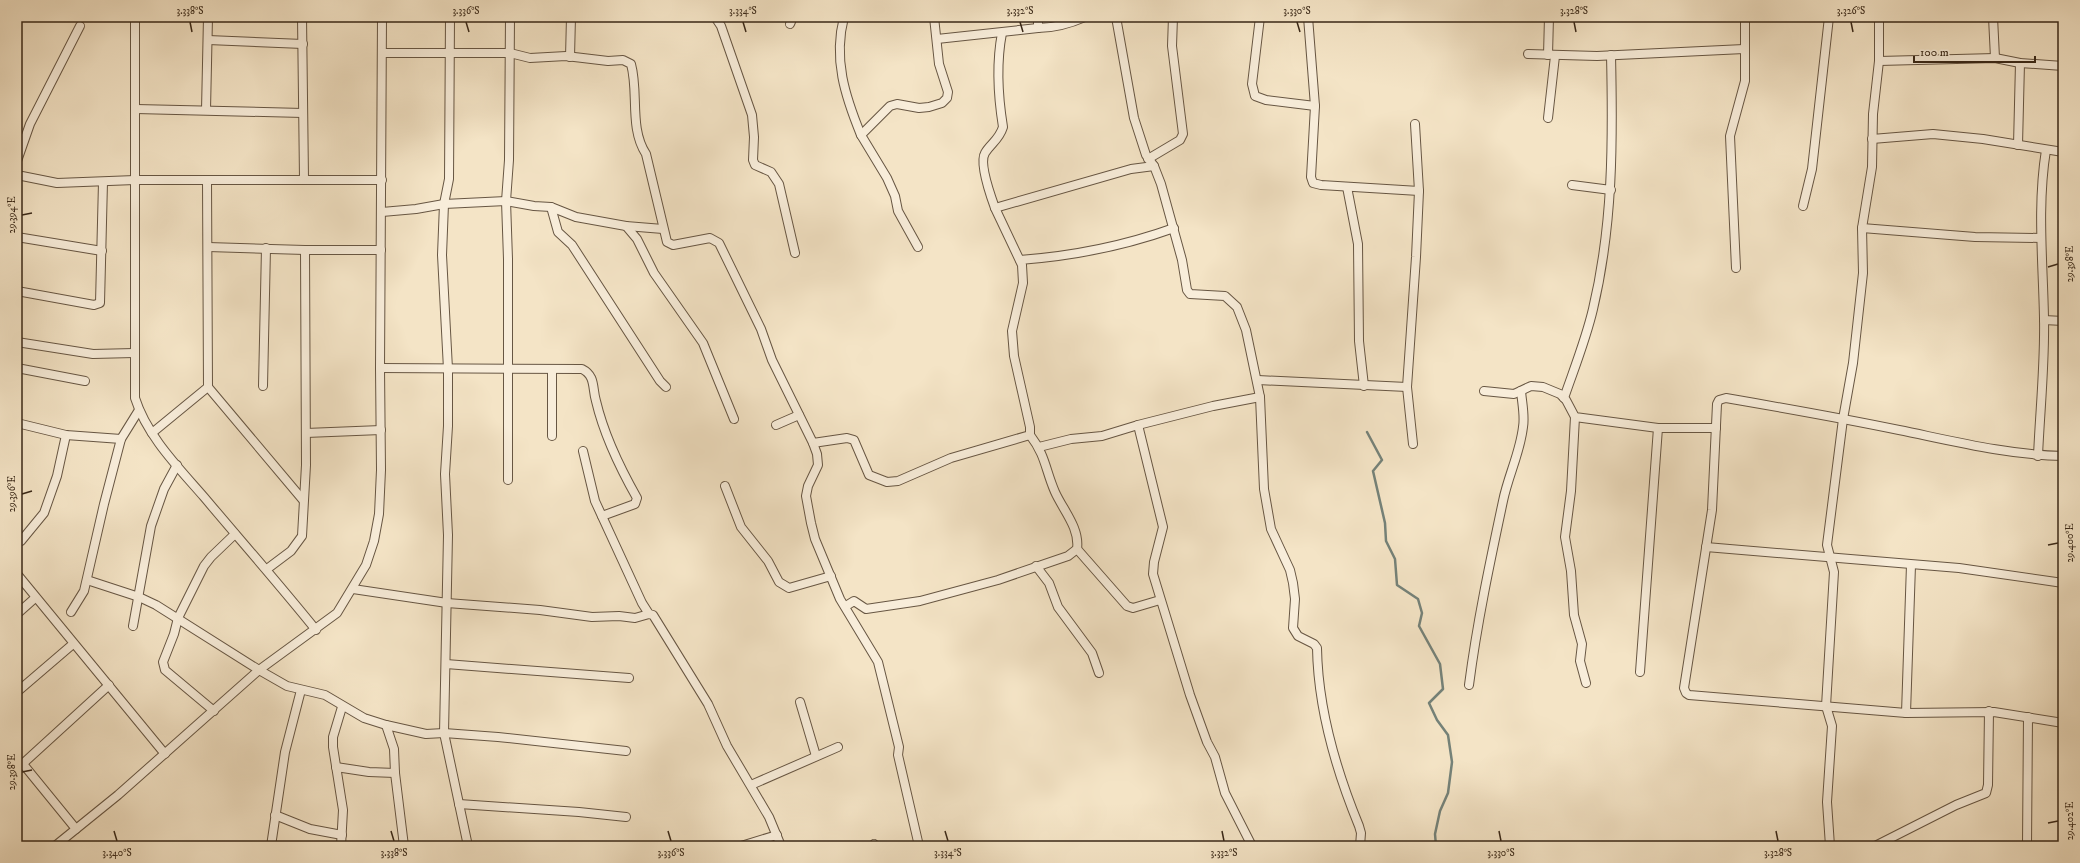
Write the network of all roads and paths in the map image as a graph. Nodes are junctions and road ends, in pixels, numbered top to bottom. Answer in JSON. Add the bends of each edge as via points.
{"nodes":[{"id":1,"x":135,"y":17,"type":"edge"},
{"id":2,"x":208,"y":17,"type":"edge"},
{"id":3,"x":302,"y":17,"type":"edge"},
{"id":4,"x":382,"y":17,"type":"edge"},
{"id":5,"x":450,"y":17,"type":"edge"},
{"id":6,"x":510,"y":17,"type":"edge"},
{"id":7,"x":571,"y":17,"type":"edge"},
{"id":8,"x":715,"y":17,"type":"edge"},
{"id":9,"x":844,"y":17,"type":"edge"},
{"id":10,"x":934,"y":17,"type":"edge"},
{"id":11,"x":1038,"y":17,"type":"edge"},
{"id":12,"x":1085,"y":17,"type":"edge"},
{"id":13,"x":1116,"y":17,"type":"edge"},
{"id":14,"x":1173,"y":17,"type":"edge"},
{"id":15,"x":1260,"y":17,"type":"edge"},
{"id":16,"x":1308,"y":17,"type":"edge"},
{"id":17,"x":1548,"y":17,"type":"edge"},
{"id":18,"x":1745,"y":17,"type":"edge"},
{"id":19,"x":1829,"y":17,"type":"edge"},
{"id":20,"x":1879,"y":17,"type":"edge"},
{"id":21,"x":1993,"y":17,"type":"edge"},
{"id":22,"x":80,"y":26,"type":"dead end"},
{"id":23,"x":1038,"y":28,"type":"junction"},
{"id":24,"x":1002,"y":33,"type":"junction"},
{"id":25,"x":937,"y":39,"type":"junction"},
{"id":26,"x":208,"y":40,"type":"junction"},
{"id":27,"x":303,"y":44,"type":"junction"},
{"id":28,"x":1744,"y":49,"type":"junction"},
{"id":29,"x":382,"y":52,"type":"junction"},
{"id":30,"x":450,"y":52,"type":"junction"},
{"id":31,"x":510,"y":53,"type":"junction"},
{"id":32,"x":1528,"y":54,"type":"dead end"},
{"id":33,"x":1611,"y":55,"type":"junction"},
{"id":34,"x":1551,"y":56,"type":"junction"},
{"id":35,"x":570,"y":57,"type":"junction"},
{"id":36,"x":1994,"y":58,"type":"junction"},
{"id":37,"x":1879,"y":61,"type":"junction"},
{"id":38,"x":2020,"y":63,"type":"junction"},
{"id":39,"x":2063,"y":66,"type":"edge"},
{"id":40,"x":1315,"y":106,"type":"junction"},
{"id":41,"x":136,"y":109,"type":"junction"},
{"id":42,"x":206,"y":110,"type":"junction"},
{"id":43,"x":303,"y":113,"type":"junction"},
{"id":44,"x":1548,"y":118,"type":"dead end"},
{"id":45,"x":1415,"y":124,"type":"dead end"},
{"id":46,"x":861,"y":135,"type":"junction"},
{"id":47,"x":1872,"y":139,"type":"junction"},
{"id":48,"x":2018,"y":145,"type":"junction"},
{"id":49,"x":2046,"y":150,"type":"junction"},
{"id":50,"x":2063,"y":152,"type":"edge"},
{"id":51,"x":17,"y":161,"type":"edge"},
{"id":52,"x":1151,"y":163,"type":"junction"},
{"id":53,"x":17,"y":175,"type":"edge"},
{"id":54,"x":304,"y":179,"type":"junction"},
{"id":55,"x":135,"y":180,"type":"junction"},
{"id":56,"x":207,"y":180,"type":"junction"},
{"id":57,"x":382,"y":180,"type":"junction"},
{"id":58,"x":103,"y":182,"type":"junction"},
{"id":59,"x":1572,"y":185,"type":"dead end"},
{"id":60,"x":1347,"y":186,"type":"junction"},
{"id":61,"x":1611,"y":190,"type":"junction"},
{"id":62,"x":1419,"y":191,"type":"junction"},
{"id":63,"x":506,"y":201,"type":"junction"},
{"id":64,"x":444,"y":204,"type":"junction"},
{"id":65,"x":1803,"y":206,"type":"dead end"},
{"id":66,"x":551,"y":207,"type":"junction"},
{"id":67,"x":995,"y":208,"type":"junction"},
{"id":68,"x":382,"y":212,"type":"junction"},
{"id":69,"x":626,"y":226,"type":"junction"},
{"id":70,"x":663,"y":228,"type":"junction"},
{"id":71,"x":1174,"y":228,"type":"junction"},
{"id":72,"x":1862,"y":228,"type":"junction"},
{"id":73,"x":17,"y":237,"type":"edge"},
{"id":74,"x":2041,"y":238,"type":"junction"},
{"id":75,"x":208,"y":247,"type":"junction"},
{"id":76,"x":918,"y":247,"type":"dead end"},
{"id":77,"x":266,"y":248,"type":"junction"},
{"id":78,"x":305,"y":250,"type":"junction"},
{"id":79,"x":381,"y":250,"type":"junction"},
{"id":80,"x":102,"y":251,"type":"junction"},
{"id":81,"x":795,"y":253,"type":"dead end"},
{"id":82,"x":1020,"y":260,"type":"junction"},
{"id":83,"x":1736,"y":268,"type":"dead end"},
{"id":84,"x":17,"y":291,"type":"edge"},
{"id":85,"x":2044,"y":320,"type":"junction"},
{"id":86,"x":2063,"y":321,"type":"edge"},
{"id":87,"x":17,"y":342,"type":"edge"},
{"id":88,"x":134,"y":353,"type":"junction"},
{"id":89,"x":17,"y":368,"type":"edge"},
{"id":90,"x":380,"y":368,"type":"junction"},
{"id":91,"x":508,"y":368,"type":"junction"},
{"id":92,"x":448,"y":369,"type":"junction"},
{"id":93,"x":552,"y":370,"type":"junction"},
{"id":94,"x":1258,"y":380,"type":"junction"},
{"id":95,"x":85,"y":381,"type":"dead end"},
{"id":96,"x":263,"y":386,"type":"dead end"},
{"id":97,"x":1364,"y":386,"type":"junction"},
{"id":98,"x":208,"y":387,"type":"junction"},
{"id":99,"x":666,"y":387,"type":"dead end"},
{"id":100,"x":1407,"y":387,"type":"junction"},
{"id":101,"x":1484,"y":391,"type":"dead end"},
{"id":102,"x":1521,"y":391,"type":"junction"},
{"id":103,"x":1260,"y":397,"type":"junction"},
{"id":104,"x":1564,"y":398,"type":"junction"},
{"id":105,"x":139,"y":410,"type":"junction"},
{"id":106,"x":799,"y":415,"type":"junction"},
{"id":107,"x":1575,"y":417,"type":"junction"},
{"id":108,"x":1843,"y":418,"type":"junction"},
{"id":109,"x":734,"y":419,"type":"dead end"},
{"id":110,"x":17,"y":423,"type":"edge"},
{"id":111,"x":1138,"y":424,"type":"junction"},
{"id":112,"x":776,"y":426,"type":"dead end"},
{"id":113,"x":1658,"y":428,"type":"junction"},
{"id":114,"x":1716,"y":428,"type":"junction"},
{"id":115,"x":381,"y":430,"type":"junction"},
{"id":116,"x":152,"y":433,"type":"junction"},
{"id":117,"x":306,"y":433,"type":"junction"},
{"id":118,"x":66,"y":435,"type":"junction"},
{"id":119,"x":1030,"y":435,"type":"junction"},
{"id":120,"x":552,"y":436,"type":"dead end"},
{"id":121,"x":122,"y":439,"type":"junction"},
{"id":122,"x":813,"y":443,"type":"junction"},
{"id":123,"x":1413,"y":444,"type":"dead end"},
{"id":124,"x":1039,"y":447,"type":"junction"},
{"id":125,"x":583,"y":451,"type":"dead end"},
{"id":126,"x":2038,"y":456,"type":"junction"},
{"id":127,"x":2063,"y":456,"type":"edge"},
{"id":128,"x":177,"y":466,"type":"junction"},
{"id":129,"x":508,"y":480,"type":"dead end"},
{"id":130,"x":725,"y":486,"type":"dead end"},
{"id":131,"x":303,"y":500,"type":"junction"},
{"id":132,"x":602,"y":516,"type":"junction"},
{"id":133,"x":235,"y":534,"type":"junction"},
{"id":134,"x":21,"y":541,"type":"dead end"},
{"id":135,"x":1706,"y":547,"type":"junction"},
{"id":136,"x":1077,"y":549,"type":"junction"},
{"id":137,"x":1829,"y":557,"type":"junction"},
{"id":138,"x":1911,"y":565,"type":"junction"},
{"id":139,"x":1036,"y":566,"type":"junction"},
{"id":140,"x":267,"y":569,"type":"junction"},
{"id":141,"x":17,"y":574,"type":"edge"},
{"id":142,"x":831,"y":576,"type":"junction"},
{"id":143,"x":87,"y":580,"type":"junction"},
{"id":144,"x":2063,"y":583,"type":"edge"},
{"id":145,"x":354,"y":589,"type":"junction"},
{"id":146,"x":139,"y":597,"type":"junction"},
{"id":147,"x":35,"y":598,"type":"junction"},
{"id":148,"x":1160,"y":600,"type":"junction"},
{"id":149,"x":447,"y":603,"type":"junction"},
{"id":150,"x":846,"y":606,"type":"junction"},
{"id":151,"x":71,"y":612,"type":"dead end"},
{"id":152,"x":17,"y":614,"type":"edge"},
{"id":153,"x":649,"y":614,"type":"junction"},
{"id":154,"x":178,"y":618,"type":"junction"},
{"id":155,"x":133,"y":626,"type":"dead end"},
{"id":156,"x":316,"y":630,"type":"junction"},
{"id":157,"x":73,"y":644,"type":"junction"},
{"id":158,"x":446,"y":664,"type":"junction"},
{"id":159,"x":259,"y":670,"type":"junction"},
{"id":160,"x":1099,"y":672,"type":"dead end"},
{"id":161,"x":1640,"y":672,"type":"dead end"},
{"id":162,"x":629,"y":678,"type":"dead end"},
{"id":163,"x":1586,"y":683,"type":"dead end"},
{"id":164,"x":1470,"y":684,"type":"dead end"},
{"id":165,"x":109,"y":685,"type":"junction"},
{"id":166,"x":301,"y":690,"type":"junction"},
{"id":167,"x":17,"y":692,"type":"edge"},
{"id":168,"x":800,"y":702,"type":"dead end"},
{"id":169,"x":1826,"y":706,"type":"junction"},
{"id":170,"x":342,"y":707,"type":"junction"},
{"id":171,"x":214,"y":711,"type":"junction"},
{"id":172,"x":1989,"y":711,"type":"junction"},
{"id":173,"x":1906,"y":713,"type":"junction"},
{"id":174,"x":2028,"y":717,"type":"junction"},
{"id":175,"x":2063,"y":722,"type":"edge"},
{"id":176,"x":386,"y":725,"type":"junction"},
{"id":177,"x":444,"y":733,"type":"junction"},
{"id":178,"x":838,"y":747,"type":"dead end"},
{"id":179,"x":626,"y":751,"type":"dead end"},
{"id":180,"x":166,"y":754,"type":"junction"},
{"id":181,"x":816,"y":756,"type":"junction"},
{"id":182,"x":20,"y":766,"type":"edge"},
{"id":183,"x":336,"y":767,"type":"junction"},
{"id":184,"x":395,"y":773,"type":"junction"},
{"id":185,"x":750,"y":785,"type":"junction"},
{"id":186,"x":459,"y":804,"type":"junction"},
{"id":187,"x":275,"y":815,"type":"junction"},
{"id":188,"x":626,"y":818,"type":"dead end"},
{"id":189,"x":76,"y":829,"type":"junction"},
{"id":190,"x":342,"y":835,"type":"junction"},
{"id":191,"x":777,"y":835,"type":"junction"},
{"id":192,"x":56,"y":846,"type":"edge"},
{"id":193,"x":271,"y":846,"type":"edge"},
{"id":194,"x":341,"y":846,"type":"edge"},
{"id":195,"x":404,"y":846,"type":"edge"},
{"id":196,"x":468,"y":846,"type":"edge"},
{"id":197,"x":741,"y":846,"type":"edge"},
{"id":198,"x":781,"y":846,"type":"edge"},
{"id":199,"x":918,"y":846,"type":"edge"},
{"id":200,"x":1252,"y":846,"type":"edge"},
{"id":201,"x":1360,"y":846,"type":"edge"},
{"id":202,"x":1830,"y":846,"type":"edge"},
{"id":203,"x":1875,"y":846,"type":"edge"},
{"id":204,"x":2027,"y":846,"type":"edge"}],
"edges":[{"from":1,"to":41,"type":"street"},
{"from":2,"to":26,"type":"street"},
{"from":3,"to":27,"type":"street"},
{"from":4,"to":29,"type":"street"},
{"from":5,"to":30,"type":"street"},
{"from":6,"to":31,"type":"street"},
{"from":7,"to":35,"type":"street"},
{"from":8,"to":81,"type":"street","via":[[721,26],[752,115],[753,160],[755,165],[771,172],[779,184]]},
{"from":9,"to":46,"type":"street","via":[[839,51],[841,75],[853,118]]},
{"from":10,"to":25,"type":"street"},
{"from":11,"to":23,"type":"street"},
{"from":12,"to":23,"type":"street","via":[[1063,26]]},
{"from":13,"to":52,"type":"street","via":[[1134,118]]},
{"from":14,"to":52,"type":"street","via":[[1172,46],[1183,134],[1180,140]]},
{"from":15,"to":40,"type":"street","via":[[1252,84],[1255,96],[1266,100]]},
{"from":16,"to":40,"type":"street"},
{"from":17,"to":34,"type":"street"},
{"from":18,"to":28,"type":"street"},
{"from":19,"to":65,"type":"street","via":[[1812,169]]},
{"from":20,"to":37,"type":"street"},
{"from":21,"to":36,"type":"street"},
{"from":22,"to":51,"type":"street","via":[[30,124]]},
{"from":23,"to":24,"type":"street"},
{"from":24,"to":25,"type":"street"},
{"from":24,"to":67,"type":"street","via":[[998,54],[998,78],[1003,127],[1001,134],[985,152],[983,161]]},
{"from":25,"to":46,"type":"street","via":[[938,64],[948,92],[947,98],[942,103],[929,107],[893,104]]},
{"from":26,"to":27,"type":"street"},
{"from":26,"to":42,"type":"street"},
{"from":27,"to":43,"type":"street"},
{"from":28,"to":33,"type":"street"},
{"from":28,"to":83,"type":"street","via":[[1745,81],[1730,136]]},
{"from":29,"to":30,"type":"street"},
{"from":29,"to":57,"type":"street"},
{"from":30,"to":31,"type":"street"},
{"from":30,"to":64,"type":"street","via":[[449,179]]},
{"from":31,"to":35,"type":"street","via":[[530,58]]},
{"from":31,"to":63,"type":"street"},
{"from":32,"to":34,"type":"street"},
{"from":33,"to":34,"type":"street"},
{"from":33,"to":61,"type":"street"},
{"from":34,"to":44,"type":"street"},
{"from":35,"to":70,"type":"street","via":[[624,60],[632,64],[636,122]]},
{"from":36,"to":37,"type":"street"},
{"from":36,"to":38,"type":"street"},
{"from":37,"to":47,"type":"street"},
{"from":38,"to":39,"type":"street"},
{"from":38,"to":48,"type":"street"},
{"from":40,"to":60,"type":"street","via":[[1311,178],[1313,183],[1321,185]]},
{"from":41,"to":42,"type":"street"},
{"from":41,"to":55,"type":"street"},
{"from":42,"to":43,"type":"street"},
{"from":43,"to":54,"type":"street"},
{"from":45,"to":62,"type":"street"},
{"from":46,"to":76,"type":"street","via":[[887,178],[898,211]]},
{"from":47,"to":48,"type":"street","via":[[1933,134]]},
{"from":47,"to":72,"type":"street","via":[[1872,167]]},
{"from":48,"to":49,"type":"street"},
{"from":49,"to":50,"type":"street"},
{"from":49,"to":74,"type":"street","via":[[2042,178]]},
{"from":52,"to":67,"type":"street"},
{"from":52,"to":71,"type":"street","via":[[1161,184]]},
{"from":53,"to":58,"type":"street","via":[[57,183]]},
{"from":54,"to":56,"type":"street"},
{"from":54,"to":57,"type":"street"},
{"from":55,"to":56,"type":"street"},
{"from":55,"to":58,"type":"street"},
{"from":55,"to":88,"type":"street"},
{"from":56,"to":75,"type":"street"},
{"from":57,"to":68,"type":"street"},
{"from":58,"to":80,"type":"street"},
{"from":59,"to":61,"type":"street"},
{"from":60,"to":62,"type":"street"},
{"from":60,"to":97,"type":"street","via":[[1358,244],[1359,341]]},
{"from":61,"to":104,"type":"street","via":[[1607,231],[1593,310]]},
{"from":62,"to":100,"type":"street"},
{"from":63,"to":64,"type":"street"},
{"from":63,"to":66,"type":"street"},
{"from":63,"to":91,"type":"street"},
{"from":64,"to":68,"type":"street"},
{"from":64,"to":92,"type":"street","via":[[442,255]]},
{"from":66,"to":69,"type":"street","via":[[576,217]]},
{"from":66,"to":99,"type":"street","via":[[558,232],[572,245]]},
{"from":67,"to":82,"type":"street"},
{"from":68,"to":79,"type":"street"},
{"from":69,"to":70,"type":"street"},
{"from":69,"to":109,"type":"street","via":[[637,238],[654,273],[703,343]]},
{"from":70,"to":106,"type":"street","via":[[667,242],[673,245],[710,238],[719,244]]},
{"from":71,"to":82,"type":"street","via":[[1134,242],[1073,255]]},
{"from":71,"to":94,"type":"street","via":[[1187,290],[1190,294],[1226,296],[1237,307],[1246,330]]},
{"from":72,"to":74,"type":"street","via":[[1975,237]]},
{"from":72,"to":108,"type":"street","via":[[1862,273],[1853,363]]},
{"from":73,"to":80,"type":"street"},
{"from":74,"to":85,"type":"street"},
{"from":75,"to":77,"type":"street"},
{"from":75,"to":98,"type":"street"},
{"from":77,"to":78,"type":"street"},
{"from":77,"to":96,"type":"street"},
{"from":78,"to":79,"type":"street"},
{"from":78,"to":117,"type":"street"},
{"from":79,"to":90,"type":"street"},
{"from":80,"to":84,"type":"street","via":[[101,300],[98,304]]},
{"from":82,"to":119,"type":"street","via":[[1023,283],[1012,331],[1014,356]]},
{"from":85,"to":86,"type":"street"},
{"from":85,"to":126,"type":"street"},
{"from":87,"to":88,"type":"street","via":[[92,354]]},
{"from":88,"to":105,"type":"street","via":[[135,398]]},
{"from":89,"to":95,"type":"street"},
{"from":90,"to":92,"type":"street"},
{"from":90,"to":115,"type":"street"},
{"from":91,"to":92,"type":"street"},
{"from":91,"to":93,"type":"street"},
{"from":91,"to":129,"type":"street"},
{"from":92,"to":149,"type":"street","via":[[445,474],[448,535]]},
{"from":93,"to":120,"type":"street"},
{"from":93,"to":132,"type":"street","via":[[582,369],[591,376],[596,404],[622,472],[637,498],[635,504]]},
{"from":94,"to":97,"type":"street"},
{"from":94,"to":103,"type":"street"},
{"from":97,"to":100,"type":"street"},
{"from":98,"to":116,"type":"street"},
{"from":98,"to":131,"type":"street"},
{"from":100,"to":123,"type":"street"},
{"from":101,"to":102,"type":"street","via":[[1505,395]]},
{"from":102,"to":104,"type":"street","via":[[1531,386],[1543,387]]},
{"from":102,"to":164,"type":"street","via":[[1524,426],[1504,495],[1476,631]]},
{"from":103,"to":111,"type":"street"},
{"from":103,"to":201,"type":"street","via":[[1264,489],[1271,529],[1290,570],[1295,599],[1294,628],[1298,636],[1318,648],[1325,720],[1341,782],[1361,833]]},
{"from":104,"to":107,"type":"street"},
{"from":105,"to":116,"type":"street"},
{"from":105,"to":121,"type":"street"},
{"from":106,"to":112,"type":"street"},
{"from":106,"to":122,"type":"street"},
{"from":107,"to":113,"type":"street"},
{"from":107,"to":163,"type":"street","via":[[1571,491],[1565,536],[1574,615],[1582,644],[1580,661]]},
{"from":108,"to":114,"type":"street","via":[[1726,398],[1716,404]]},
{"from":108,"to":126,"type":"street","via":[[1975,446]]},
{"from":108,"to":137,"type":"street","via":[[1827,545]]},
{"from":110,"to":118,"type":"street"},
{"from":111,"to":124,"type":"street","via":[[1102,436],[1071,439]]},
{"from":111,"to":148,"type":"street","via":[[1163,527],[1153,574]]},
{"from":113,"to":114,"type":"street"},
{"from":113,"to":161,"type":"street"},
{"from":114,"to":135,"type":"street","via":[[1712,510]]},
{"from":115,"to":117,"type":"street"},
{"from":115,"to":145,"type":"street","via":[[379,514],[374,541]]},
{"from":116,"to":128,"type":"street"},
{"from":117,"to":131,"type":"street"},
{"from":118,"to":121,"type":"street"},
{"from":118,"to":134,"type":"street","via":[[57,476],[44,513]]},
{"from":119,"to":122,"type":"street","via":[[964,453],[898,481],[887,482],[869,475],[854,440],[846,438]]},
{"from":119,"to":124,"type":"street"},
{"from":121,"to":143,"type":"street"},
{"from":122,"to":142,"type":"street","via":[[818,465],[806,496],[815,539]]},
{"from":124,"to":136,"type":"street","via":[[1054,491],[1073,524],[1078,540]]},
{"from":125,"to":132,"type":"street","via":[[595,501]]},
{"from":126,"to":127,"type":"street"},
{"from":128,"to":133,"type":"street"},
{"from":128,"to":146,"type":"street","via":[[164,489],[151,526]]},
{"from":130,"to":142,"type":"street","via":[[741,527],[780,582],[789,588]]},
{"from":131,"to":140,"type":"street","via":[[302,536],[291,552]]},
{"from":132,"to":153,"type":"street"},
{"from":133,"to":140,"type":"street"},
{"from":133,"to":154,"type":"street","via":[[204,566]]},
{"from":135,"to":137,"type":"street"},
{"from":135,"to":169,"type":"street","via":[[1684,688],[1686,693]]},
{"from":136,"to":139,"type":"street","via":[[1068,556]]},
{"from":136,"to":148,"type":"street","via":[[1127,606],[1132,608]]},
{"from":137,"to":138,"type":"street"},
{"from":137,"to":169,"type":"street","via":[[1834,572]]},
{"from":138,"to":144,"type":"street","via":[[1959,568]]},
{"from":138,"to":173,"type":"street"},
{"from":139,"to":150,"type":"street","via":[[998,580],[920,602],[866,609],[854,601]]},
{"from":139,"to":160,"type":"street","via":[[1049,584],[1058,607],[1092,653]]},
{"from":140,"to":156,"type":"street"},
{"from":141,"to":147,"type":"street"},
{"from":142,"to":150,"type":"street"},
{"from":143,"to":146,"type":"street"},
{"from":143,"to":151,"type":"street","via":[[84,591]]},
{"from":145,"to":149,"type":"street"},
{"from":145,"to":156,"type":"street","via":[[337,613]]},
{"from":146,"to":154,"type":"street"},
{"from":146,"to":155,"type":"street"},
{"from":147,"to":152,"type":"street"},
{"from":147,"to":157,"type":"street"},
{"from":148,"to":200,"type":"street","via":[[1190,695],[1215,757],[1225,793]]},
{"from":149,"to":153,"type":"street","via":[[592,617],[635,618]]},
{"from":149,"to":158,"type":"street"},
{"from":150,"to":199,"type":"street","via":[[878,662],[891,710]]},
{"from":153,"to":185,"type":"street","via":[[708,704],[727,746]]},
{"from":154,"to":159,"type":"street"},
{"from":154,"to":171,"type":"street","via":[[163,667]]},
{"from":156,"to":159,"type":"street"},
{"from":157,"to":165,"type":"street"},
{"from":157,"to":167,"type":"street"},
{"from":158,"to":162,"type":"street"},
{"from":158,"to":177,"type":"street"},
{"from":159,"to":166,"type":"street","via":[[287,686]]},
{"from":159,"to":171,"type":"street"},
{"from":165,"to":180,"type":"street"},
{"from":165,"to":182,"type":"street"},
{"from":166,"to":170,"type":"street","via":[[324,696]]},
{"from":166,"to":187,"type":"street","via":[[285,752]]},
{"from":168,"to":181,"type":"street"},
{"from":169,"to":173,"type":"street"},
{"from":169,"to":202,"type":"street","via":[[1832,726],[1827,802]]},
{"from":170,"to":176,"type":"street"},
{"from":170,"to":183,"type":"street","via":[[333,736]]},
{"from":171,"to":180,"type":"street"},
{"from":172,"to":173,"type":"street"},
{"from":172,"to":174,"type":"street"},
{"from":172,"to":203,"type":"street","via":[[1986,793],[1952,807]]},
{"from":174,"to":175,"type":"street"},
{"from":174,"to":204,"type":"street"},
{"from":176,"to":177,"type":"street","via":[[426,734]]},
{"from":176,"to":184,"type":"street","via":[[394,749]]},
{"from":177,"to":179,"type":"street"},
{"from":177,"to":186,"type":"street"},
{"from":178,"to":181,"type":"street"},
{"from":180,"to":189,"type":"street"},
{"from":181,"to":185,"type":"street"},
{"from":182,"to":189,"type":"street"},
{"from":183,"to":184,"type":"street"},
{"from":183,"to":190,"type":"street","via":[[344,810]]},
{"from":184,"to":195,"type":"street"},
{"from":185,"to":191,"type":"street"},
{"from":186,"to":188,"type":"street","via":[[579,812]]},
{"from":186,"to":196,"type":"street"},
{"from":187,"to":190,"type":"street","via":[[310,829]]},
{"from":187,"to":193,"type":"street"},
{"from":189,"to":192,"type":"street"},
{"from":190,"to":194,"type":"street"},
{"from":191,"to":197,"type":"street"},
{"from":191,"to":198,"type":"street"}]}
